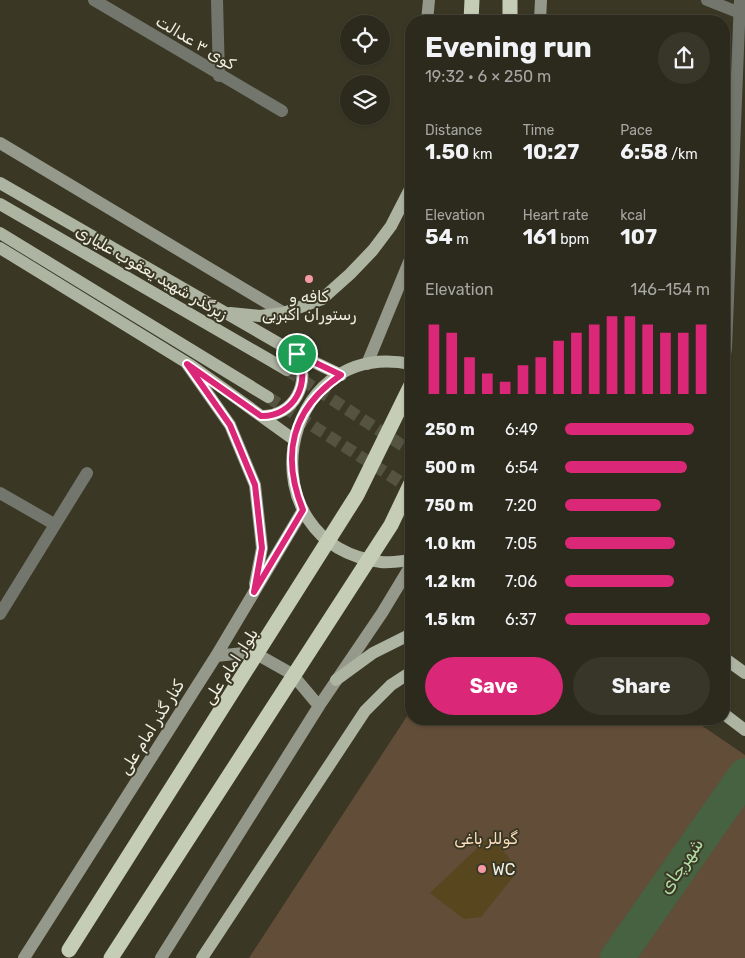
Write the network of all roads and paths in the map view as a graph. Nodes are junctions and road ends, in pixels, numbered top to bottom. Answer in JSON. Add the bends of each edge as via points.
{"nodes":[{"id":1,"x":94,"y":0,"type":"edge"},
{"id":2,"x":217,"y":0,"type":"edge"},
{"id":3,"x":429,"y":0,"type":"edge"},
{"id":4,"x":472,"y":0,"type":"edge"},
{"id":5,"x":510,"y":0,"type":"edge"},
{"id":6,"x":541,"y":0,"type":"edge"},
{"id":7,"x":707,"y":0,"type":"edge"},
{"id":8,"x":740,"y":0,"type":"edge"},
{"id":9,"x":740,"y":13,"type":"junction"},
{"id":10,"x":428,"y":15,"type":"edge"},
{"id":11,"x":471,"y":15,"type":"edge"},
{"id":12,"x":510,"y":15,"type":"edge"},
{"id":13,"x":540,"y":15,"type":"edge"},
{"id":14,"x":219,"y":76,"type":"junction"},
{"id":15,"x":282,"y":112,"type":"dead end"},
{"id":16,"x":0,"y":143,"type":"edge"},
{"id":17,"x":730,"y":148,"type":"edge"},
{"id":18,"x":0,"y":183,"type":"edge"},
{"id":19,"x":405,"y":199,"type":"edge"},
{"id":20,"x":0,"y":204,"type":"edge"},
{"id":21,"x":0,"y":233,"type":"edge"},
{"id":22,"x":0,"y":248,"type":"edge"},
{"id":23,"x":405,"y":277,"type":"edge"},
{"id":24,"x":224,"y":312,"type":"junction"},
{"id":25,"x":284,"y":313,"type":"junction"},
{"id":26,"x":297,"y":354,"type":"junction"},
{"id":27,"x":405,"y":363,"type":"edge"},
{"id":28,"x":187,"y":364,"type":"junction"},
{"id":29,"x":367,"y":364,"type":"junction"},
{"id":30,"x":287,"y":370,"type":"tunnel mouth"},
{"id":31,"x":341,"y":375,"type":"junction"},
{"id":32,"x":268,"y":397,"type":"tunnel mouth"},
{"id":33,"x":405,"y":397,"type":"edge"},
{"id":34,"x":261,"y":416,"type":"junction"},
{"id":35,"x":293,"y":439,"type":"junction"},
{"id":36,"x":87,"y":473,"type":"dead end"},
{"id":37,"x":0,"y":493,"type":"edge"},
{"id":38,"x":405,"y":496,"type":"edge"},
{"id":39,"x":303,"y":510,"type":"junction"},
{"id":40,"x":54,"y":524,"type":"junction"},
{"id":41,"x":405,"y":560,"type":"edge"},
{"id":42,"x":405,"y":575,"type":"edge"},
{"id":43,"x":254,"y":592,"type":"junction"},
{"id":44,"x":0,"y":614,"type":"edge"},
{"id":45,"x":405,"y":637,"type":"edge"},
{"id":46,"x":216,"y":656,"type":"junction"},
{"id":47,"x":730,"y":662,"type":"edge"},
{"id":48,"x":745,"y":672,"type":"edge"},
{"id":49,"x":405,"y":676,"type":"edge"},
{"id":50,"x":336,"y":680,"type":"junction"},
{"id":51,"x":319,"y":706,"type":"junction"},
{"id":52,"x":730,"y":719,"type":"edge"},
{"id":53,"x":745,"y":730,"type":"edge"},
{"id":54,"x":67,"y":954,"type":"edge"},
{"id":55,"x":24,"y":958,"type":"edge"},
{"id":56,"x":111,"y":958,"type":"edge"},
{"id":57,"x":161,"y":958,"type":"edge"},
{"id":58,"x":202,"y":958,"type":"edge"}],
"edges":[{"from":1,"to":14,"type":"street","name":"کوی ۳ عدالت"},
{"from":2,"to":14,"type":"street"},
{"from":3,"to":10,"type":"main road"},
{"from":4,"to":11,"type":"highway"},
{"from":5,"to":12,"type":"highway"},
{"from":6,"to":13,"type":"main road"},
{"from":7,"to":9,"type":"street"},
{"from":8,"to":9,"type":"street"},
{"from":9,"to":17,"type":"street"},
{"from":14,"to":15,"type":"street","name":"کوی ۳ عدالت"},
{"from":16,"to":25,"type":"main road"},
{"from":18,"to":24,"type":"main road"},
{"from":19,"to":25,"type":"main road","via":[[391,226],[350,274],[322,299]]},
{"from":20,"to":30,"type":"main road","name":"زیرگذر شهید یعقوب علیاری"},
{"from":21,"to":32,"type":"main road"},
{"from":22,"to":28,"type":"main road"},
{"from":23,"to":29,"type":"main road"},
{"from":24,"to":25,"type":"main road","via":[[260,316]]},
{"from":24,"to":26,"type":"main road"},
{"from":26,"to":31,"type":"main road"},
{"from":26,"to":34,"type":"main road","via":[[304,375],[298,393],[280,413]]},
{"from":27,"to":29,"type":"main road"},
{"from":28,"to":34,"type":"main road"},
{"from":28,"to":43,"type":"main road","via":[[230,425],[255,485],[262,548]]},
{"from":29,"to":31,"type":"main road"},
{"from":31,"to":35,"type":"main road","via":[[316,396],[298,424]]},
{"from":33,"to":54,"type":"highway","name":"بلوار امام علی","bridge":true,"via":[[357,495]]},
{"from":34,"to":35,"type":"main road"},
{"from":35,"to":39,"type":"main road","via":[[290,464],[294,488]]},
{"from":36,"to":40,"type":"street"},
{"from":37,"to":40,"type":"street"},
{"from":38,"to":56,"type":"highway","bridge":true,"via":[[391,525]]},
{"from":39,"to":41,"type":"main road","via":[[323,536],[350,554],[382,562]]},
{"from":39,"to":43,"type":"main road","name":"کنار گذر امام علی"},
{"from":40,"to":44,"type":"street"},
{"from":42,"to":50,"type":"main road"},
{"from":43,"to":46,"type":"main road","name":"کنار گذر امام علی"},
{"from":45,"to":50,"type":"main road","via":[[373,653]]},
{"from":46,"to":51,"type":"main road","via":[[253,652],[292,674]]},
{"from":46,"to":55,"type":"main road","name":"کنار گذر امام علی"},
{"from":47,"to":48,"type":"main road"},
{"from":49,"to":58,"type":"main road","via":[[365,711]]},
{"from":50,"to":51,"type":"main road"},
{"from":51,"to":57,"type":"main road"},
{"from":52,"to":53,"type":"main road"}]}
